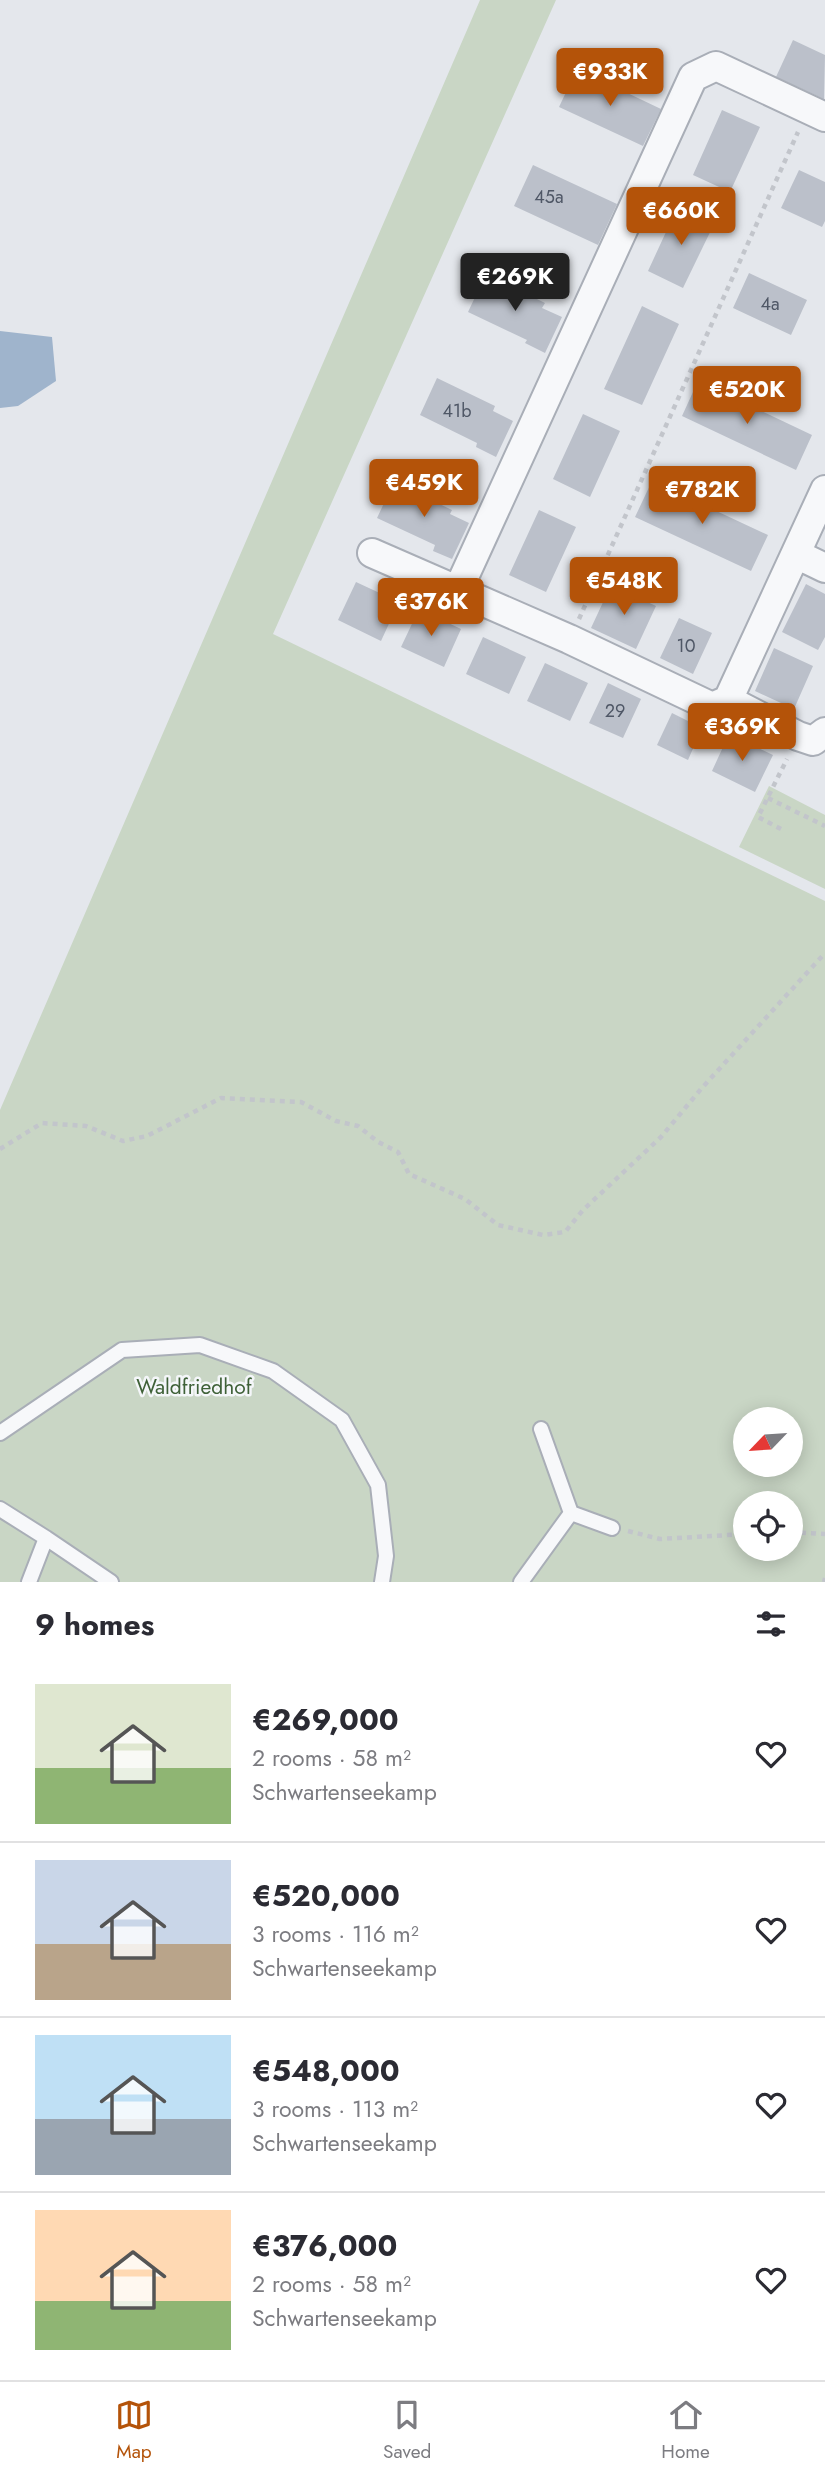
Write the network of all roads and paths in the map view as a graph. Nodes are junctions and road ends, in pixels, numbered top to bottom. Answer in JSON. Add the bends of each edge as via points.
{"nodes":[{"id":1,"x":816,"y":113,"type":"edge"},
{"id":2,"x":825,"y":490,"type":"edge"},
{"id":3,"x":372,"y":553,"type":"dead end"},
{"id":4,"x":796,"y":554,"type":"junction"},
{"id":5,"x":825,"y":568,"type":"edge"},
{"id":6,"x":458,"y":590,"type":"junction"},
{"id":7,"x":569,"y":639,"type":"junction"},
{"id":8,"x":728,"y":700,"type":"junction"},
{"id":9,"x":811,"y":734,"type":"edge"},
{"id":10,"x":768,"y":798,"type":"junction"},
{"id":11,"x":825,"y":826,"type":"edge"},
{"id":12,"x":781,"y":829,"type":"dead end"},
{"id":13,"x":825,"y":953,"type":"edge"},
{"id":14,"x":0,"y":1149,"type":"edge"},
{"id":15,"x":541,"y":1429,"type":"dead end"},
{"id":16,"x":0,"y":1433,"type":"edge"},
{"id":17,"x":0,"y":1509,"type":"edge"},
{"id":18,"x":571,"y":1513,"type":"junction"},
{"id":19,"x":612,"y":1528,"type":"joint"},
{"id":20,"x":803,"y":1533,"type":"edge"},
{"id":21,"x":825,"y":1534,"type":"edge"},
{"id":22,"x":733,"y":1535,"type":"edge"},
{"id":23,"x":46,"y":1538,"type":"junction"},
{"id":24,"x":29,"y":1582,"type":"edge"},
{"id":25,"x":111,"y":1582,"type":"edge"},
{"id":26,"x":382,"y":1582,"type":"edge"},
{"id":27,"x":521,"y":1582,"type":"edge"}],
"edges":[{"from":1,"to":6,"type":"street","via":[[716,66],[693,77]]},
{"from":1,"to":7,"type":"path"},
{"from":2,"to":4,"type":"street"},
{"from":3,"to":6,"type":"street"},
{"from":4,"to":5,"type":"street"},
{"from":4,"to":8,"type":"street"},
{"from":6,"to":7,"type":"street"},
{"from":7,"to":8,"type":"street","via":[[712,707]]},
{"from":8,"to":9,"type":"street"},
{"from":9,"to":10,"type":"path"},
{"from":10,"to":11,"type":"path"},
{"from":10,"to":12,"type":"path","via":[[758,817]]},
{"from":13,"to":14,"type":"path","via":[[661,1137],[565,1232],[544,1235],[498,1225],[466,1199],[410,1174],[398,1152],[358,1126],[336,1121],[301,1102],[221,1098],[147,1136],[123,1141],[86,1126],[42,1122]]},
{"from":15,"to":18,"type":"lane"},
{"from":16,"to":26,"type":"lane","via":[[122,1350],[200,1345],[273,1371],[342,1420],[378,1485],[386,1556]]},
{"from":17,"to":23,"type":"lane"},
{"from":18,"to":19,"type":"lane"},
{"from":18,"to":27,"type":"lane"},
{"from":19,"to":22,"type":"path","via":[[660,1538]]},
{"from":20,"to":21,"type":"path"},
{"from":23,"to":24,"type":"lane"},
{"from":23,"to":25,"type":"lane"}]}
